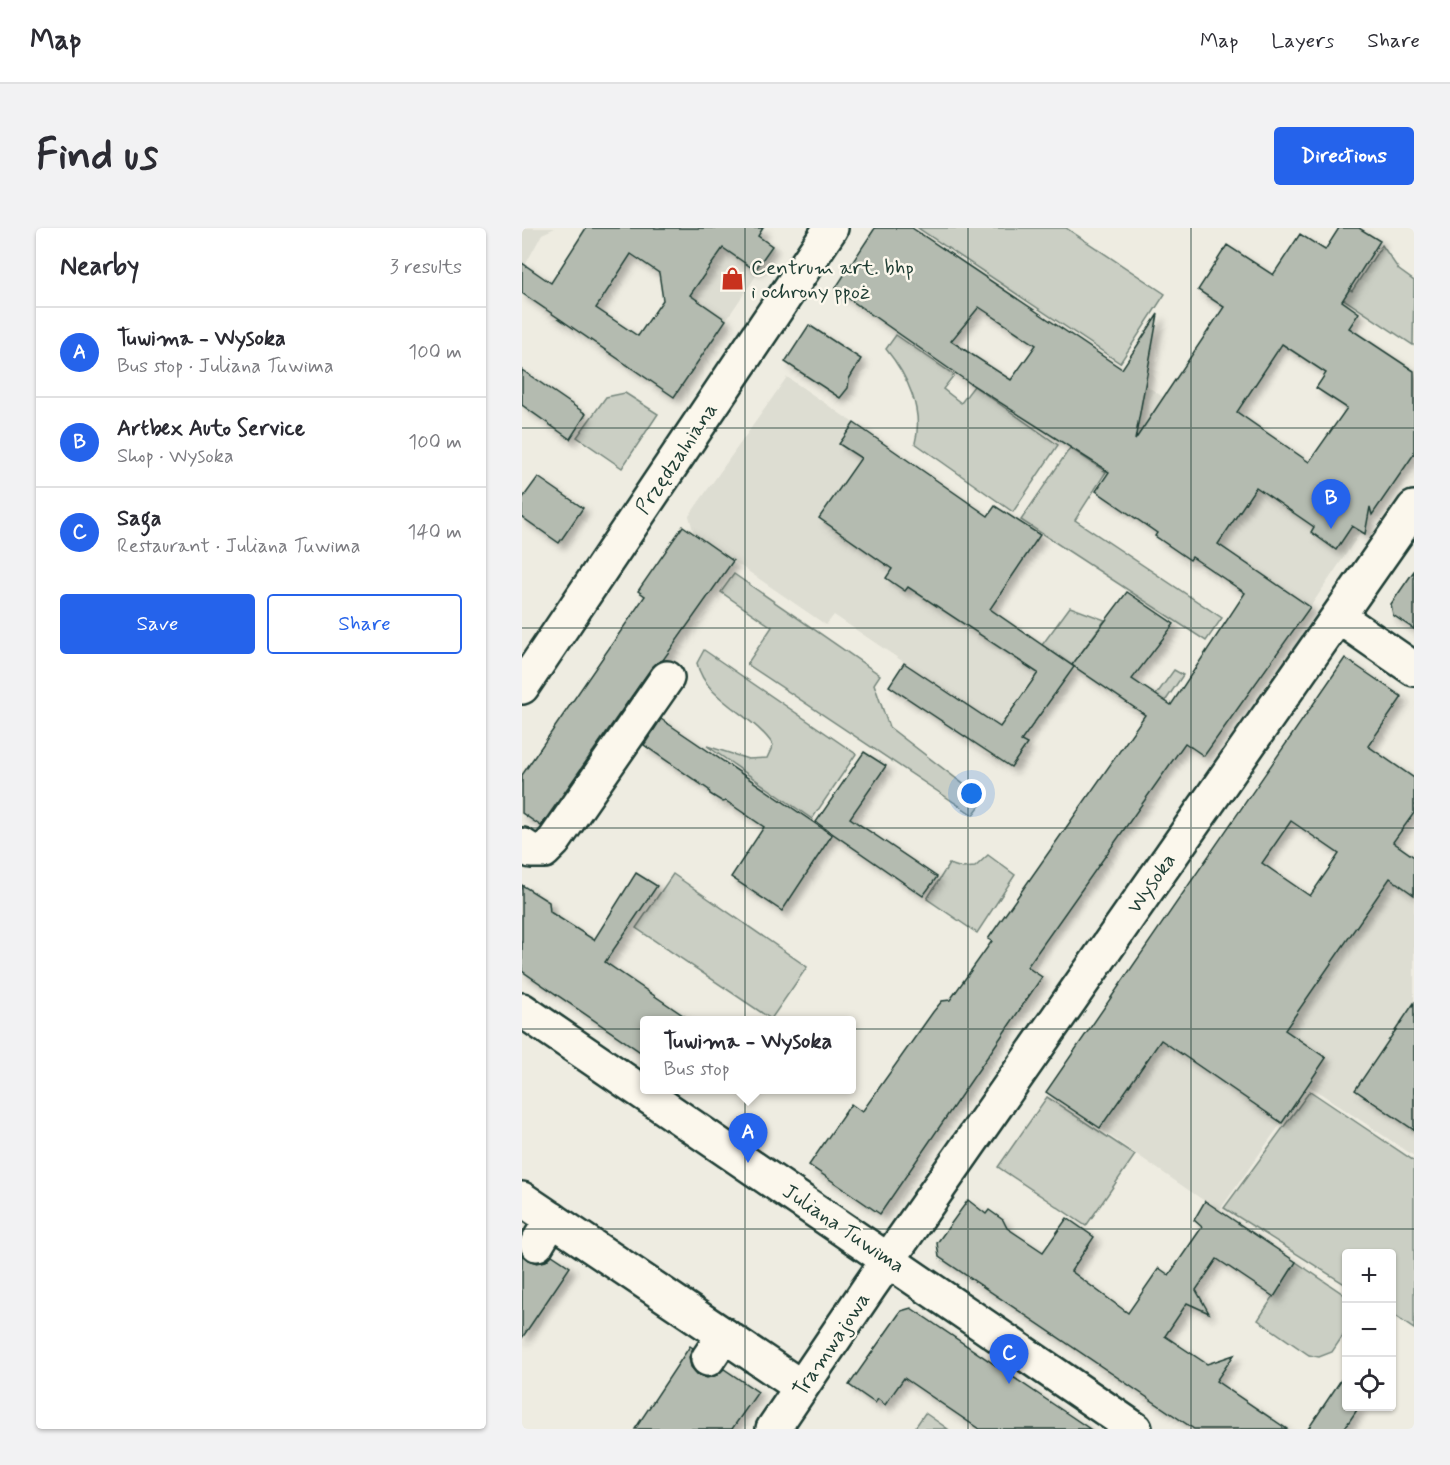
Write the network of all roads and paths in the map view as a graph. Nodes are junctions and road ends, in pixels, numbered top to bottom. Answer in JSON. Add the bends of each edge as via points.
{"nodes":[{"id":1,"x":831,"y":228,"type":"edge"},
{"id":2,"x":1414,"y":508,"type":"edge"},
{"id":3,"x":1339,"y":617,"type":"junction"},
{"id":4,"x":1414,"y":669,"type":"edge"},
{"id":5,"x":667,"y":678,"type":"dead end"},
{"id":6,"x":522,"y":687,"type":"edge"},
{"id":7,"x":522,"y":845,"type":"edge"},
{"id":8,"x":522,"y":1010,"type":"edge"},
{"id":9,"x":640,"y":1090,"type":"edge"},
{"id":10,"x":646,"y":1094,"type":"edge"},
{"id":11,"x":522,"y":1199,"type":"edge"},
{"id":12,"x":890,"y":1259,"type":"junction"},
{"id":13,"x":801,"y":1387,"type":"junction"},
{"id":14,"x":774,"y":1429,"type":"edge"},
{"id":15,"x":1135,"y":1429,"type":"edge"}],
"edges":[{"from":1,"to":6,"type":"street","name":"Przędzalniana"},
{"from":2,"to":3,"type":"street","name":"Wysoka"},
{"from":3,"to":4,"type":"street"},
{"from":3,"to":12,"type":"street","name":"Wysoka"},
{"from":5,"to":7,"type":"street","via":[[554,841],[544,851],[531,851]]},
{"from":8,"to":9,"type":"street","name":"Juliana Tuwima"},
{"from":10,"to":12,"type":"street","name":"Juliana Tuwima"},
{"from":11,"to":13,"type":"street","via":[[544,1231],[716,1347]]},
{"from":12,"to":13,"type":"street","name":"Tramwajowa"},
{"from":12,"to":15,"type":"street","name":"Juliana Tuwima"},
{"from":13,"to":14,"type":"street","name":"Tramwajowa"}]}
